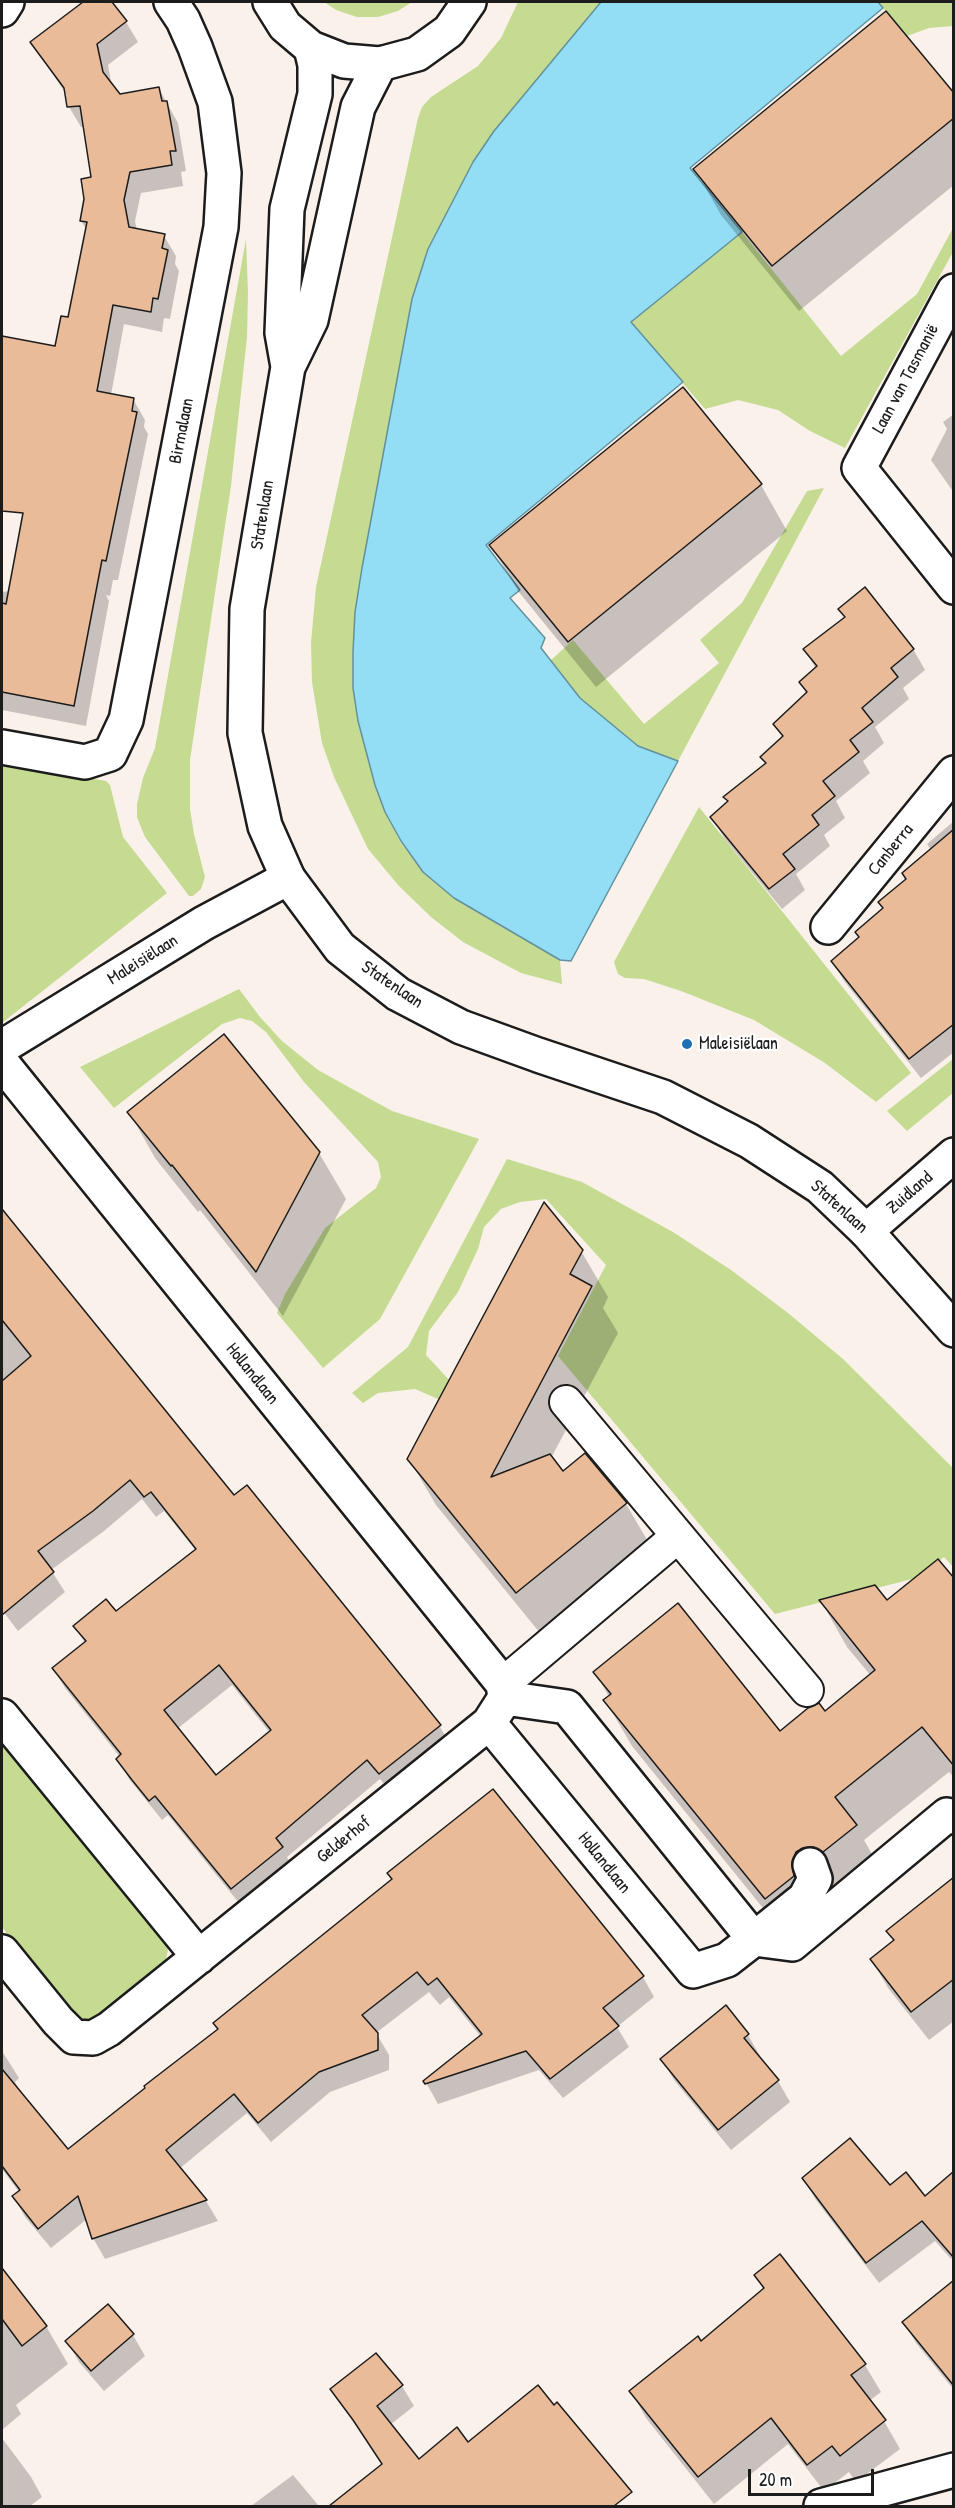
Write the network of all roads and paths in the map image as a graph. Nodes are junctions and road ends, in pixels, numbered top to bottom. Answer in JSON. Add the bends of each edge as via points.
{"nodes":[{"id":1,"x":7,"y":2,"type":"edge"},
{"id":2,"x":171,"y":2,"type":"edge"},
{"id":3,"x":270,"y":2,"type":"edge"},
{"id":4,"x":469,"y":2,"type":"edge"},
{"id":5,"x":2,"y":10,"type":"edge"},
{"id":6,"x":311,"y":48,"type":"junction"},
{"id":7,"x":380,"y":64,"type":"junction"},
{"id":8,"x":954,"y":291,"type":"edge"},
{"id":9,"x":288,"y":367,"type":"junction"},
{"id":10,"x":954,"y":587,"type":"edge"},
{"id":11,"x":2,"y":747,"type":"edge"},
{"id":12,"x":954,"y":773,"type":"edge"},
{"id":13,"x":288,"y":878,"type":"junction"},
{"id":14,"x":828,"y":927,"type":"dead end"},
{"id":15,"x":2,"y":1047,"type":"edge"},
{"id":16,"x":2,"y":1063,"type":"edge"},
{"id":17,"x":954,"y":1155,"type":"edge"},
{"id":18,"x":866,"y":1231,"type":"junction"},
{"id":19,"x":954,"y":1330,"type":"edge"},
{"id":20,"x":566,"y":1402,"type":"dead end"},
{"id":21,"x":678,"y":1536,"type":"junction"},
{"id":22,"x":807,"y":1690,"type":"dead end"},
{"id":23,"x":499,"y":1702,"type":"junction"},
{"id":24,"x":2,"y":1716,"type":"edge"},
{"id":25,"x":954,"y":1817,"type":"edge"},
{"id":26,"x":810,"y":1865,"type":"dead end"},
{"id":27,"x":754,"y":1939,"type":"junction"},
{"id":28,"x":2,"y":1952,"type":"edge"},
{"id":29,"x":199,"y":1957,"type":"junction"},
{"id":30,"x":954,"y":2470,"type":"edge"},
{"id":31,"x":821,"y":2506,"type":"edge"}],
"edges":[{"from":1,"to":5,"type":"street"},
{"from":2,"to":11,"type":"street","name":"Birmalaan","via":[[187,29],[215,102],[224,172],[221,227],[126,720],[110,754],[85,762]]},
{"from":3,"to":6,"type":"street","via":[[285,26]]},
{"from":4,"to":7,"type":"street","via":[[448,31],[417,54]]},
{"from":6,"to":7,"type":"street","via":[[344,61]]},
{"from":6,"to":9,"type":"street","name":"Statenlaan","via":[[315,94],[287,209],[282,333]]},
{"from":7,"to":9,"type":"street","name":"Statenlaan","via":[[358,107],[311,320]]},
{"from":8,"to":10,"type":"street","name":"Laan van Tasmanië","via":[[859,468]]},
{"from":9,"to":13,"type":"street","name":"Statenlaan","via":[[247,609],[245,733],[265,826]]},
{"from":12,"to":14,"type":"street","name":"Canberra"},
{"from":13,"to":15,"type":"street","name":"Maleisiëlaan","via":[[204,923]]},
{"from":13,"to":18,"type":"street","name":"Statenlaan","via":[[340,948],[398,994],[461,1027],[663,1096],[749,1141],[820,1187]]},
{"from":16,"to":23,"type":"street","name":"Hollandlaan"},
{"from":17,"to":18,"type":"street","name":"Zuidland"},
{"from":18,"to":19,"type":"street","name":"Statenlaan"},
{"from":20,"to":21,"type":"street"},
{"from":21,"to":22,"type":"street"},
{"from":21,"to":23,"type":"street"},
{"from":23,"to":27,"type":"street","via":[[567,1707]]},
{"from":23,"to":27,"type":"street","name":"Hollandlaan","via":[[512,1752],[693,1971],[727,1960]]},
{"from":23,"to":29,"type":"street","name":"Gelderhof"},
{"from":24,"to":29,"type":"street"},
{"from":25,"to":27,"type":"street","via":[[947,1815],[792,1944]]},
{"from":26,"to":27,"type":"street","name":"Hollandlaan","via":[[815,1879],[805,1898]]},
{"from":28,"to":29,"type":"street","name":"Gelderhof","via":[[74,2037],[93,2038]]},
{"from":30,"to":31,"type":"street"}]}
